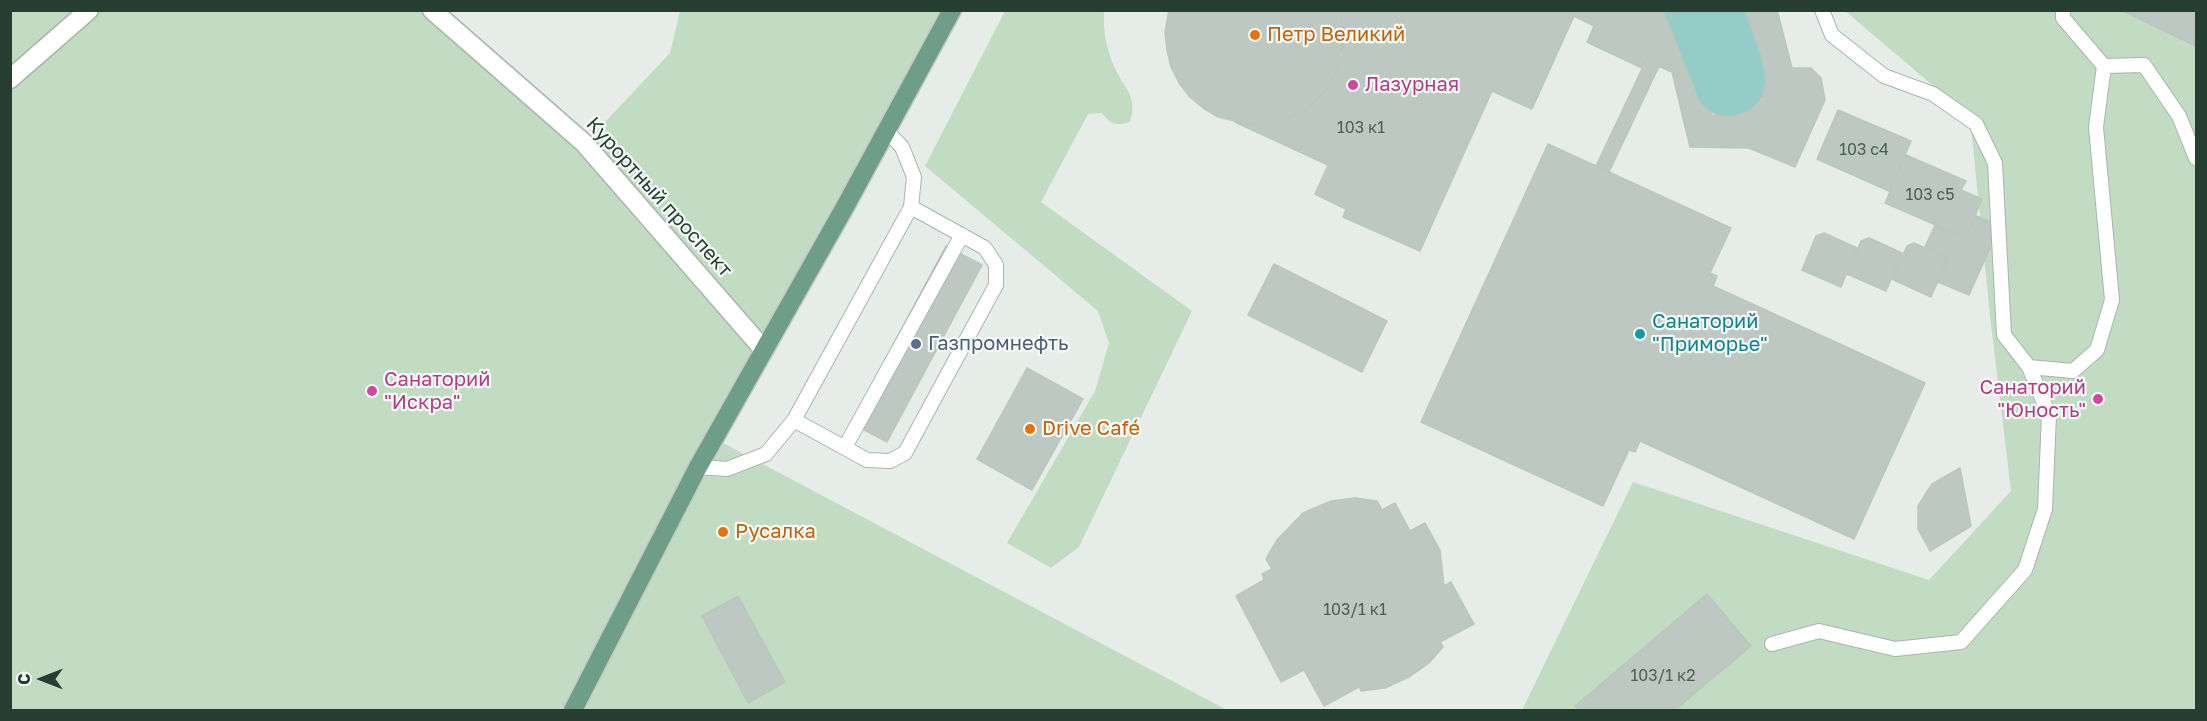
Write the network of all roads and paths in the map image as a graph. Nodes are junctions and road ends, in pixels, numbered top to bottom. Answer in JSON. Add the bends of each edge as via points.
{"nodes":[{"id":1,"x":89,"y":10,"type":"edge"},
{"id":2,"x":432,"y":10,"type":"edge"},
{"id":3,"x":952,"y":10,"type":"edge"},
{"id":4,"x":1822,"y":10,"type":"edge"},
{"id":5,"x":2063,"y":10,"type":"edge"},
{"id":6,"x":2104,"y":66,"type":"junction"},
{"id":7,"x":10,"y":79,"type":"edge"},
{"id":8,"x":886,"y":130,"type":"junction"},
{"id":9,"x":2196,"y":158,"type":"edge"},
{"id":10,"x":911,"y":207,"type":"junction"},
{"id":11,"x":962,"y":235,"type":"junction"},
{"id":12,"x":764,"y":350,"type":"junction"},
{"id":13,"x":2030,"y":367,"type":"junction"},
{"id":14,"x":794,"y":420,"type":"junction"},
{"id":15,"x":845,"y":447,"type":"junction"},
{"id":16,"x":698,"y":467,"type":"junction"},
{"id":17,"x":1772,"y":644,"type":"dead end"},
{"id":18,"x":573,"y":711,"type":"edge"}],
"edges":[{"from":1,"to":7,"type":"street"},
{"from":2,"to":12,"type":"street","name":"Курортный проспект","via":[[584,143]]},
{"from":3,"to":8,"type":"main road"},
{"from":4,"to":13,"type":"lane","via":[[1832,35],[1884,76],[1933,94],[1976,124],[1995,163],[2004,335]]},
{"from":5,"to":6,"type":"lane","via":[[2063,18]]},
{"from":6,"to":9,"type":"lane","via":[[2144,65],[2179,116]]},
{"from":6,"to":13,"type":"lane","via":[[2096,127],[2112,300],[2097,350],[2073,371]]},
{"from":8,"to":10,"type":"lane","via":[[902,147],[914,177]]},
{"from":8,"to":12,"type":"main road"},
{"from":10,"to":11,"type":"lane"},
{"from":10,"to":14,"type":"lane"},
{"from":11,"to":15,"type":"lane"},
{"from":11,"to":15,"type":"lane","via":[[985,248],[996,265],[996,285],[905,453],[890,461],[867,460]]},
{"from":12,"to":16,"type":"main road"},
{"from":13,"to":17,"type":"lane","via":[[2049,415],[2045,509],[2025,570],[1962,642],[1895,649],[1819,631]]},
{"from":14,"to":15,"type":"lane"},
{"from":14,"to":16,"type":"lane","via":[[766,454],[727,469]]},
{"from":16,"to":18,"type":"main road"}]}
